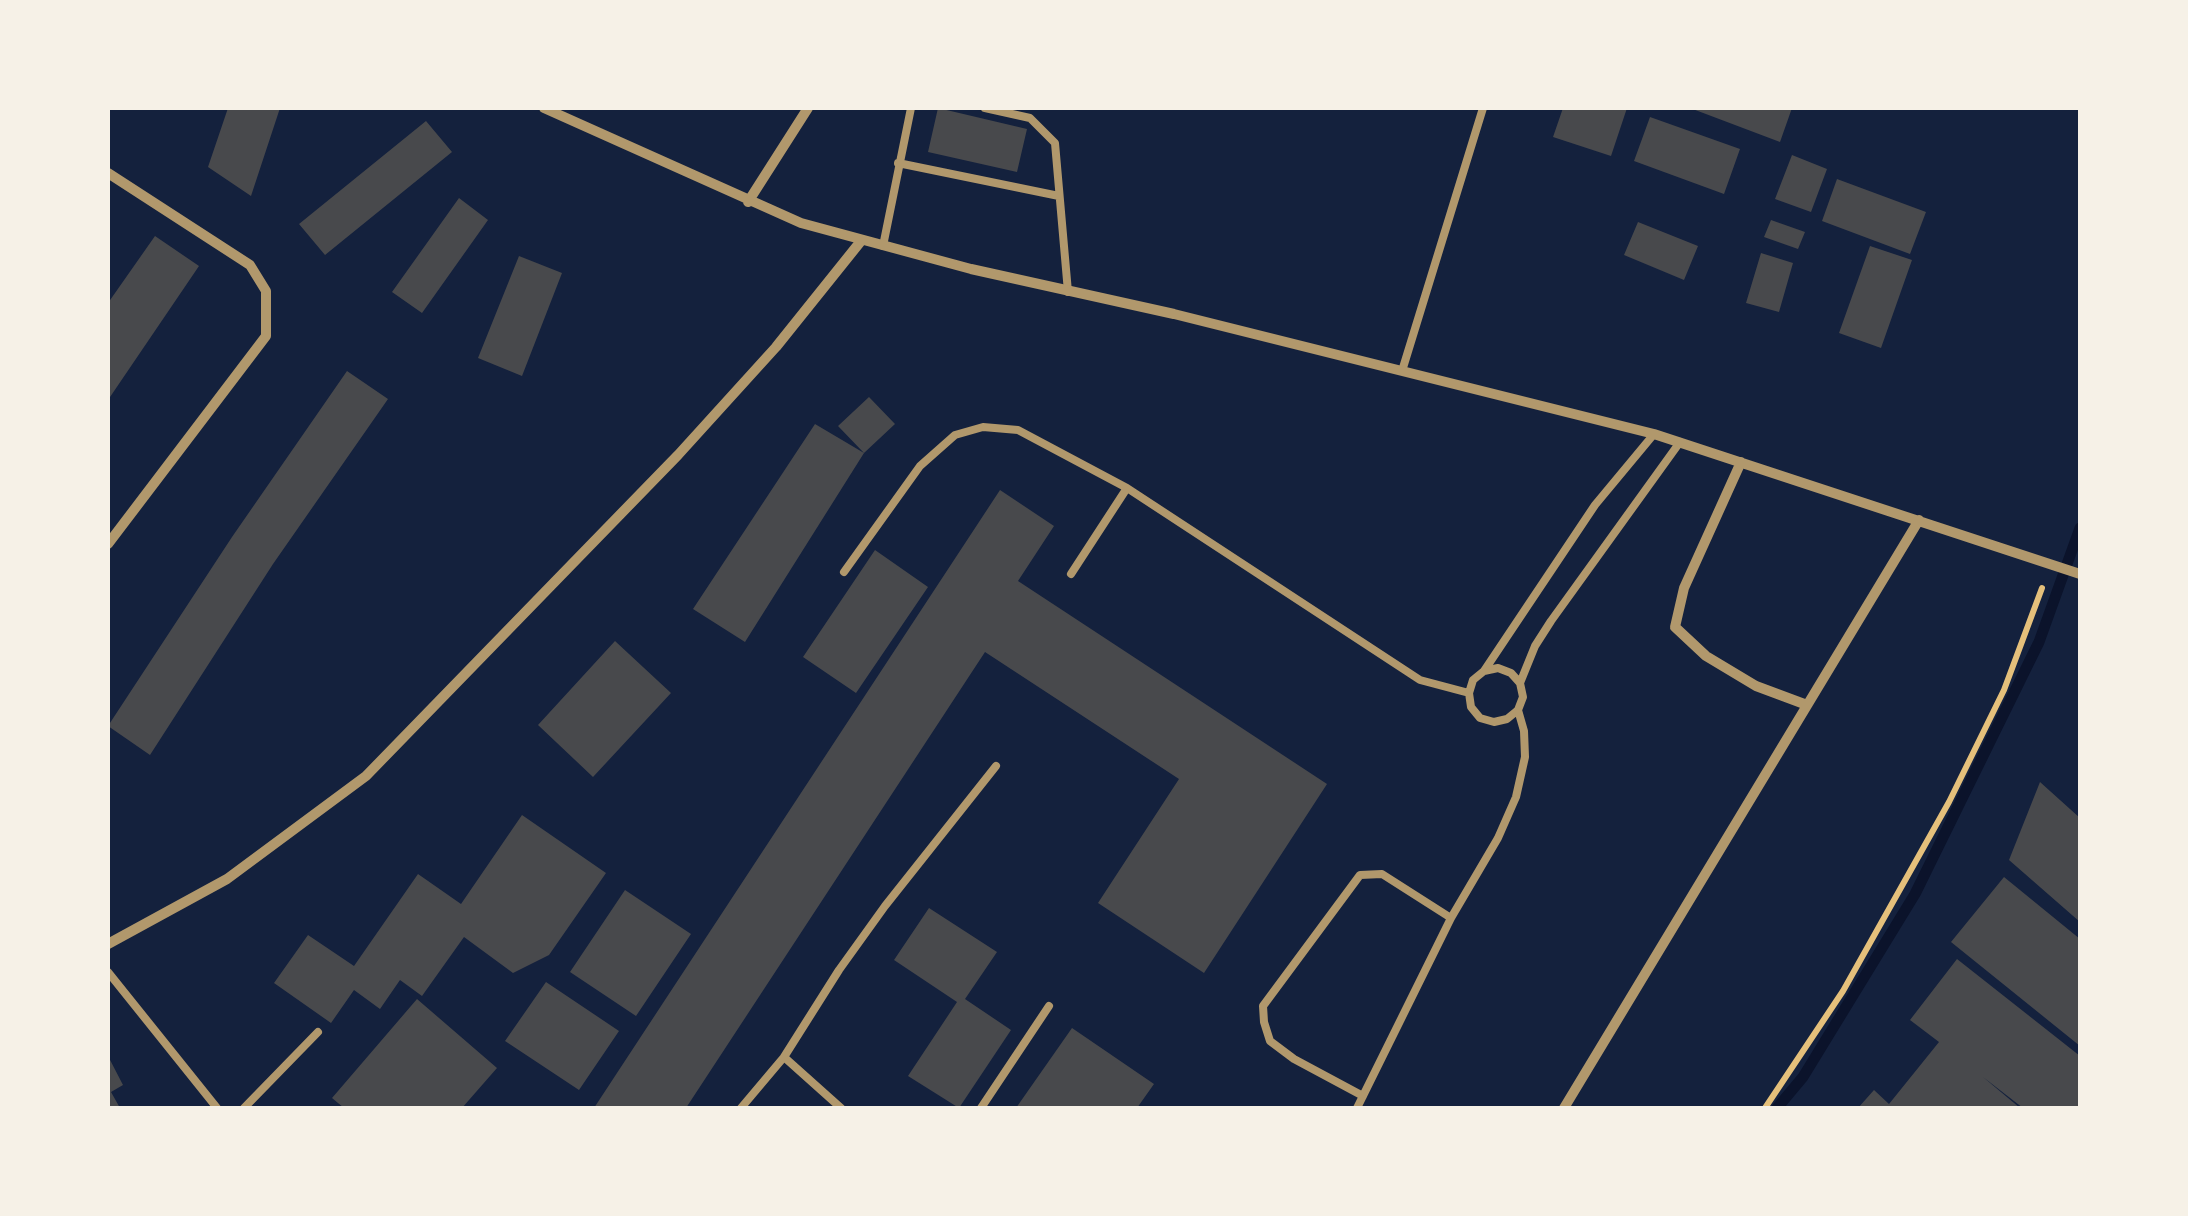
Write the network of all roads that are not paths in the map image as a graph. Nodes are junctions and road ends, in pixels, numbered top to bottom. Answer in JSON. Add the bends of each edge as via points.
{"nodes":[{"id":1,"x":544,"y":108,"type":"edge"},
{"id":2,"x":808,"y":108,"type":"edge"},
{"id":3,"x":911,"y":108,"type":"edge"},
{"id":4,"x":985,"y":108,"type":"edge"},
{"id":5,"x":1482,"y":108,"type":"edge"},
{"id":6,"x":898,"y":162,"type":"junction"},
{"id":7,"x":108,"y":173,"type":"edge"},
{"id":8,"x":1059,"y":196,"type":"junction"},
{"id":9,"x":748,"y":202,"type":"junction"},
{"id":10,"x":861,"y":241,"type":"junction"},
{"id":11,"x":884,"y":246,"type":"junction"},
{"id":12,"x":1068,"y":293,"type":"junction"},
{"id":13,"x":1402,"y":371,"type":"junction"},
{"id":14,"x":1654,"y":434,"type":"junction"},
{"id":15,"x":1680,"y":442,"type":"junction"},
{"id":16,"x":1741,"y":462,"type":"junction"},
{"id":17,"x":1127,"y":488,"type":"junction"},
{"id":18,"x":1920,"y":520,"type":"junction"},
{"id":19,"x":108,"y":544,"type":"edge"},
{"id":20,"x":844,"y":572,"type":"dead end"},
{"id":21,"x":1072,"y":574,"type":"dead end"},
{"id":22,"x":2080,"y":574,"type":"edge"},
{"id":23,"x":1484,"y":670,"type":"junction"},
{"id":24,"x":1520,"y":683,"type":"junction"},
{"id":25,"x":1469,"y":692,"type":"junction"},
{"id":26,"x":1807,"y":705,"type":"junction"},
{"id":27,"x":1518,"y":710,"type":"junction"},
{"id":28,"x":996,"y":766,"type":"dead end"},
{"id":29,"x":1451,"y":918,"type":"junction"},
{"id":30,"x":108,"y":944,"type":"edge"},
{"id":31,"x":108,"y":972,"type":"edge"},
{"id":32,"x":1049,"y":1006,"type":"dead end"},
{"id":33,"x":318,"y":1032,"type":"dead end"},
{"id":34,"x":784,"y":1057,"type":"junction"},
{"id":35,"x":1364,"y":1096,"type":"junction"},
{"id":36,"x":218,"y":1108,"type":"edge"},
{"id":37,"x":244,"y":1108,"type":"edge"},
{"id":38,"x":741,"y":1108,"type":"edge"},
{"id":39,"x":842,"y":1108,"type":"edge"},
{"id":40,"x":981,"y":1108,"type":"edge"},
{"id":41,"x":1356,"y":1108,"type":"edge"},
{"id":42,"x":1564,"y":1108,"type":"edge"}],
"edges":[{"from":1,"to":9,"type":"street"},
{"from":2,"to":9,"type":"street"},
{"from":3,"to":6,"type":"lane"},
{"from":4,"to":8,"type":"lane","via":[[1030,118],[1044,129],[1054,143]]},
{"from":5,"to":13,"type":"lane"},
{"from":6,"to":8,"type":"lane"},
{"from":6,"to":11,"type":"lane"},
{"from":7,"to":19,"type":"street","via":[[250,265],[266,292],[266,336]]},
{"from":8,"to":12,"type":"lane"},
{"from":9,"to":10,"type":"street"},
{"from":10,"to":11,"type":"street"},
{"from":10,"to":30,"type":"street","via":[[678,455],[366,776],[227,878]]},
{"from":11,"to":12,"type":"street"},
{"from":12,"to":13,"type":"street"},
{"from":13,"to":14,"type":"street"},
{"from":14,"to":15,"type":"street"},
{"from":14,"to":23,"type":"lane","via":[[1595,505]]},
{"from":15,"to":16,"type":"street"},
{"from":15,"to":24,"type":"lane","via":[[1551,620]]},
{"from":16,"to":18,"type":"street"},
{"from":16,"to":26,"type":"street","via":[[1684,588],[1675,627],[1722,666]]},
{"from":17,"to":20,"type":"lane","via":[[1018,430],[984,427],[955,435],[920,466]]},
{"from":17,"to":21,"type":"lane"},
{"from":17,"to":25,"type":"lane","via":[[1420,680]]},
{"from":18,"to":22,"type":"street"},
{"from":18,"to":26,"type":"street"},
{"from":23,"to":24,"type":"lane","via":[[1498,668]]},
{"from":23,"to":25,"type":"lane"},
{"from":24,"to":27,"type":"lane"},
{"from":25,"to":27,"type":"lane","via":[[1480,718],[1494,722]]},
{"from":26,"to":42,"type":"street"},
{"from":27,"to":29,"type":"lane","via":[[1525,758],[1516,797]]},
{"from":28,"to":34,"type":"lane","via":[[884,906]]},
{"from":29,"to":35,"type":"lane"},
{"from":29,"to":35,"type":"lane","via":[[1382,874],[1360,875],[1263,1006],[1270,1041]]},
{"from":31,"to":36,"type":"lane"},
{"from":32,"to":40,"type":"lane"},
{"from":33,"to":37,"type":"lane"},
{"from":34,"to":38,"type":"lane"},
{"from":34,"to":39,"type":"lane"},
{"from":35,"to":41,"type":"lane"}]}
